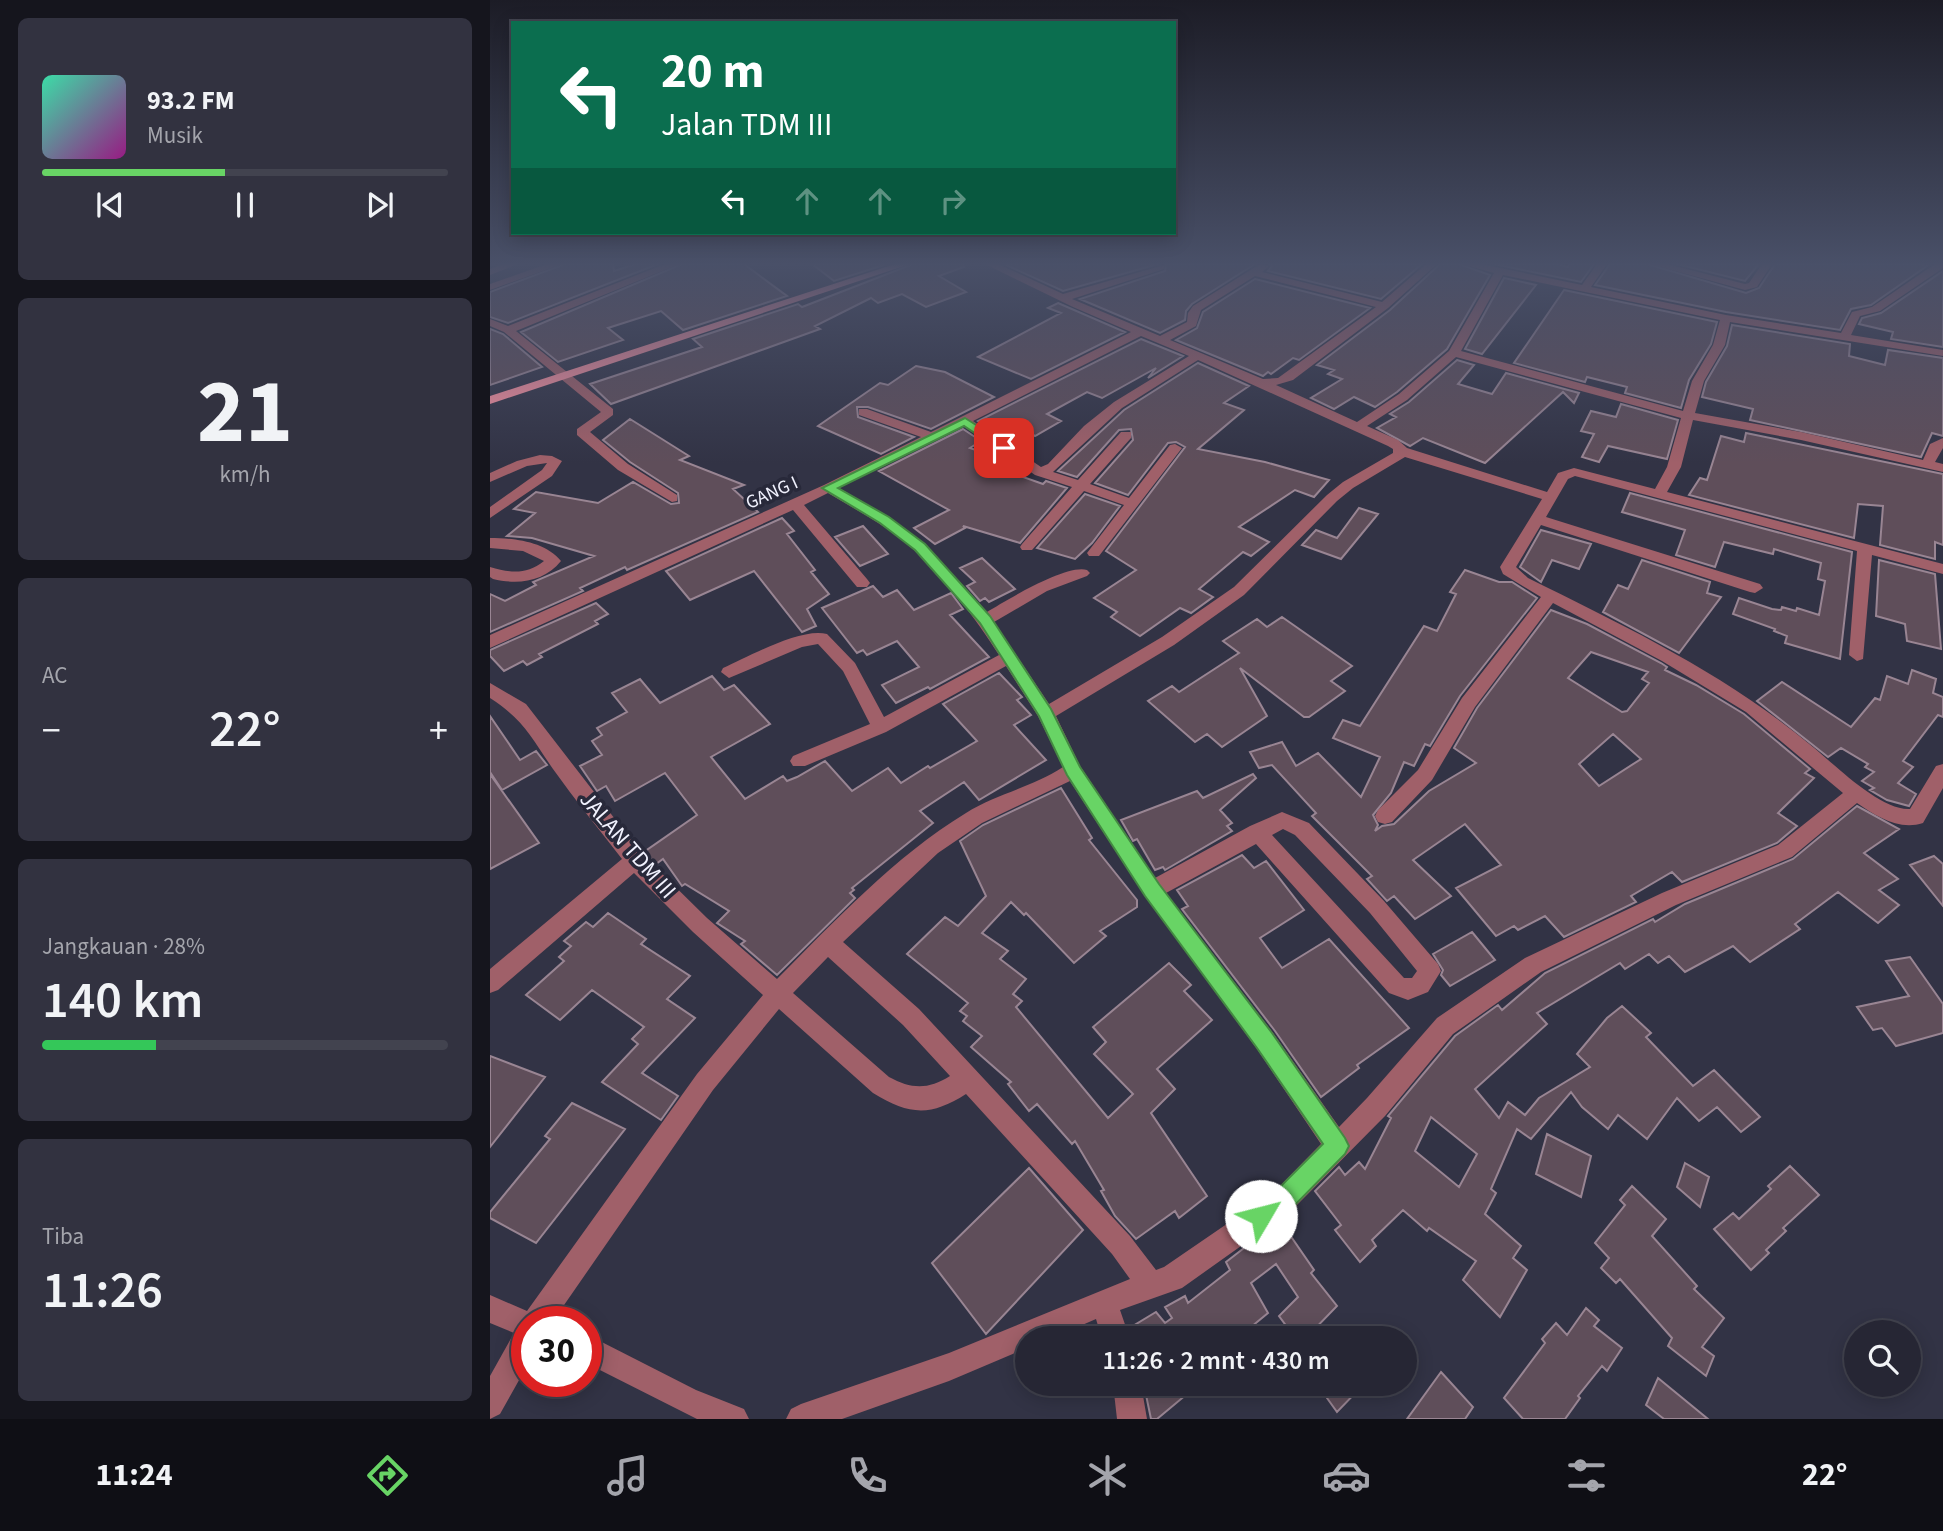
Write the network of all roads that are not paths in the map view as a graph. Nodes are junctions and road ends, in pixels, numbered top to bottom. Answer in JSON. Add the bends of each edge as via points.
{"nodes":[{"id":1,"x":508,"y":330,"type":"edge"},
{"id":2,"x":703,"y":330,"type":"edge"},
{"id":3,"x":1138,"y":330,"type":"edge"},
{"id":4,"x":1180,"y":330,"type":"edge"},
{"id":5,"x":1352,"y":330,"type":"edge"},
{"id":6,"x":1467,"y":330,"type":"edge"},
{"id":7,"x":1722,"y":330,"type":"edge"},
{"id":8,"x":1807,"y":330,"type":"edge"},
{"id":9,"x":1848,"y":330,"type":"edge"},
{"id":10,"x":1144,"y":333,"type":"junction"},
{"id":11,"x":1845,"y":336,"type":"junction"},
{"id":12,"x":1163,"y":339,"type":"junction"},
{"id":13,"x":1454,"y":353,"type":"junction"},
{"id":14,"x":1943,"y":353,"type":"edge"},
{"id":15,"x":1199,"y":355,"type":"junction"},
{"id":16,"x":564,"y":376,"type":"junction"},
{"id":17,"x":1262,"y":383,"type":"junction"},
{"id":18,"x":490,"y":400,"type":"edge"},
{"id":19,"x":863,"y":412,"type":"dead end"},
{"id":20,"x":1690,"y":416,"type":"junction"},
{"id":21,"x":965,"y":421,"type":"junction"},
{"id":22,"x":1358,"y":427,"type":"junction"},
{"id":23,"x":1126,"y":435,"type":"dead end"},
{"id":24,"x":934,"y":437,"type":"junction"},
{"id":25,"x":1943,"y":442,"type":"edge"},
{"id":26,"x":1175,"y":448,"type":"dead end"},
{"id":27,"x":1401,"y":452,"type":"junction"},
{"id":28,"x":1928,"y":464,"type":"junction"},
{"id":29,"x":1943,"y":468,"type":"edge"},
{"id":30,"x":1040,"y":472,"type":"junction"},
{"id":31,"x":490,"y":478,"type":"edge"},
{"id":32,"x":1079,"y":486,"type":"junction"},
{"id":33,"x":829,"y":488,"type":"junction"},
{"id":34,"x":1659,"y":494,"type":"junction"},
{"id":35,"x":1550,"y":497,"type":"junction"},
{"id":36,"x":672,"y":498,"type":"dead end"},
{"id":37,"x":795,"y":503,"type":"junction"},
{"id":38,"x":1132,"y":503,"type":"junction"},
{"id":39,"x":494,"y":506,"type":"edge"},
{"id":40,"x":1538,"y":519,"type":"junction"},
{"id":41,"x":490,"y":543,"type":"edge"},
{"id":42,"x":1027,"y":547,"type":"dead end"},
{"id":43,"x":1865,"y":549,"type":"junction"},
{"id":44,"x":1094,"y":553,"type":"dead end"},
{"id":45,"x":1943,"y":569,"type":"edge"},
{"id":46,"x":490,"y":572,"type":"edge"},
{"id":47,"x":1082,"y":573,"type":"dead end"},
{"id":48,"x":862,"y":583,"type":"dead end"},
{"id":49,"x":1755,"y":588,"type":"dead end"},
{"id":50,"x":1550,"y":596,"type":"junction"},
{"id":51,"x":985,"y":620,"type":"junction"},
{"id":52,"x":490,"y":642,"type":"edge"},
{"id":53,"x":1857,"y":655,"type":"dead end"},
{"id":54,"x":1008,"y":657,"type":"junction"},
{"id":55,"x":729,"y":672,"type":"dead end"},
{"id":56,"x":494,"y":696,"type":"edge"},
{"id":57,"x":1046,"y":713,"type":"junction"},
{"id":58,"x":880,"y":727,"type":"junction"},
{"id":59,"x":799,"y":761,"type":"dead end"},
{"id":60,"x":1073,"y":770,"type":"junction"},
{"id":61,"x":1943,"y":771,"type":"edge"},
{"id":62,"x":1857,"y":792,"type":"junction"},
{"id":63,"x":1385,"y":816,"type":"dead end"},
{"id":64,"x":1257,"y":832,"type":"junction"},
{"id":65,"x":635,"y":860,"type":"junction"},
{"id":66,"x":1152,"y":890,"type":"junction"},
{"id":67,"x":828,"y":943,"type":"junction"},
{"id":68,"x":490,"y":983,"type":"edge"},
{"id":69,"x":779,"y":992,"type":"junction"},
{"id":70,"x":968,"y":1079,"type":"junction"},
{"id":71,"x":1337,"y":1146,"type":"junction"},
{"id":72,"x":1151,"y":1286,"type":"junction"},
{"id":73,"x":1104,"y":1302,"type":"junction"},
{"id":74,"x":548,"y":1306,"type":"edge"},
{"id":75,"x":490,"y":1309,"type":"edge"},
{"id":76,"x":511,"y":1318,"type":"edge"},
{"id":77,"x":1112,"y":1326,"type":"edge"},
{"id":78,"x":602,"y":1357,"type":"edge"},
{"id":79,"x":511,"y":1367,"type":"edge"},
{"id":80,"x":1128,"y":1396,"type":"edge"},
{"id":81,"x":490,"y":1404,"type":"edge"},
{"id":82,"x":734,"y":1419,"type":"edge"},
{"id":83,"x":801,"y":1419,"type":"edge"},
{"id":84,"x":1132,"y":1419,"type":"edge"}],
"edges":[{"from":1,"to":16,"type":"street"},
{"from":2,"to":16,"type":"main road"},
{"from":3,"to":10,"type":"street"},
{"from":4,"to":12,"type":"street"},
{"from":5,"to":17,"type":"street","via":[[1289,377]]},
{"from":6,"to":13,"type":"street"},
{"from":7,"to":20,"type":"street","via":[[1698,381]]},
{"from":8,"to":11,"type":"street"},
{"from":9,"to":11,"type":"street"},
{"from":10,"to":12,"type":"street"},
{"from":10,"to":21,"type":"street","name":"GANG I"},
{"from":11,"to":14,"type":"street"},
{"from":12,"to":15,"type":"street"},
{"from":13,"to":20,"type":"street"},
{"from":13,"to":22,"type":"street","via":[[1403,397]]},
{"from":15,"to":17,"type":"street"},
{"from":15,"to":30,"type":"street","via":[[1118,405],[1054,467]]},
{"from":16,"to":18,"type":"main road"},
{"from":16,"to":36,"type":"street","via":[[609,412],[584,429],[585,436]]},
{"from":17,"to":22,"type":"street"},
{"from":19,"to":24,"type":"street"},
{"from":20,"to":28,"type":"street"},
{"from":20,"to":34,"type":"street","via":[[1674,467]]},
{"from":21,"to":24,"type":"street","name":"GANG I"},
{"from":21,"to":30,"type":"street"},
{"from":22,"to":27,"type":"street","via":[[1400,447]]},
{"from":23,"to":32,"type":"street"},
{"from":24,"to":33,"type":"street","name":"GANG I"},
{"from":25,"to":28,"type":"street","via":[[1935,447]]},
{"from":26,"to":38,"type":"street"},
{"from":27,"to":35,"type":"street"},
{"from":27,"to":57,"type":"street","via":[[1332,498],[1239,591],[1168,641]]},
{"from":28,"to":29,"type":"street"},
{"from":30,"to":32,"type":"street"},
{"from":31,"to":39,"type":"street","via":[[537,459],[555,461],[547,473]]},
{"from":32,"to":38,"type":"street"},
{"from":32,"to":42,"type":"street"},
{"from":33,"to":37,"type":"street","name":"GANG I"},
{"from":33,"to":51,"type":"street","via":[[920,547]]},
{"from":34,"to":35,"type":"street","via":[[1574,472],[1563,476]]},
{"from":34,"to":43,"type":"street"},
{"from":35,"to":40,"type":"street"},
{"from":37,"to":48,"type":"street"},
{"from":37,"to":52,"type":"street","name":"GANG I"},
{"from":38,"to":44,"type":"street"},
{"from":40,"to":49,"type":"street"},
{"from":40,"to":50,"type":"street","via":[[1508,571]]},
{"from":41,"to":46,"type":"street","via":[[522,546],[554,561],[537,573],[516,579]]},
{"from":43,"to":45,"type":"street"},
{"from":43,"to":53,"type":"street"},
{"from":47,"to":51,"type":"street","via":[[1042,587]]},
{"from":50,"to":62,"type":"street","via":[[1663,653],[1754,709]]},
{"from":50,"to":63,"type":"street","via":[[1468,703],[1425,775]]},
{"from":51,"to":54,"type":"street"},
{"from":54,"to":57,"type":"street"},
{"from":54,"to":58,"type":"street"},
{"from":55,"to":58,"type":"street","via":[[799,642],[821,638],[858,679]]},
{"from":56,"to":65,"type":"street","name":"JALAN TDM III","via":[[533,723]]},
{"from":57,"to":60,"type":"street"},
{"from":58,"to":59,"type":"street"},
{"from":60,"to":66,"type":"street"},
{"from":60,"to":67,"type":"street","via":[[975,817],[931,847]]},
{"from":61,"to":62,"type":"street","via":[[1923,808],[1911,819],[1895,816]]},
{"from":62,"to":71,"type":"street","via":[[1785,851],[1669,899],[1534,965],[1445,1026]]},
{"from":64,"to":64,"type":"street","via":[[1397,986],[1408,990],[1428,977],[1430,971],[1377,907],[1302,829],[1282,820]]},
{"from":64,"to":66,"type":"street"},
{"from":65,"to":68,"type":"street"},
{"from":65,"to":69,"type":"street","name":"JALAN TDM III","via":[[700,925]]},
{"from":66,"to":71,"type":"street"},
{"from":67,"to":69,"type":"street"},
{"from":67,"to":70,"type":"street","via":[[911,1017]]},
{"from":69,"to":70,"type":"street","name":"JALAN TDM III","via":[[901,1098],[928,1100]]},
{"from":69,"to":74,"type":"street","via":[[705,1082]]},
{"from":70,"to":72,"type":"street","via":[[1121,1245]]},
{"from":71,"to":72,"type":"street","via":[[1284,1200],[1172,1278]]},
{"from":72,"to":73,"type":"street"},
{"from":73,"to":77,"type":"street"},
{"from":73,"to":83,"type":"street","via":[[950,1367]]},
{"from":75,"to":76,"type":"street"},
{"from":78,"to":82,"type":"street"},
{"from":79,"to":81,"type":"street"},
{"from":80,"to":84,"type":"street"}]}
